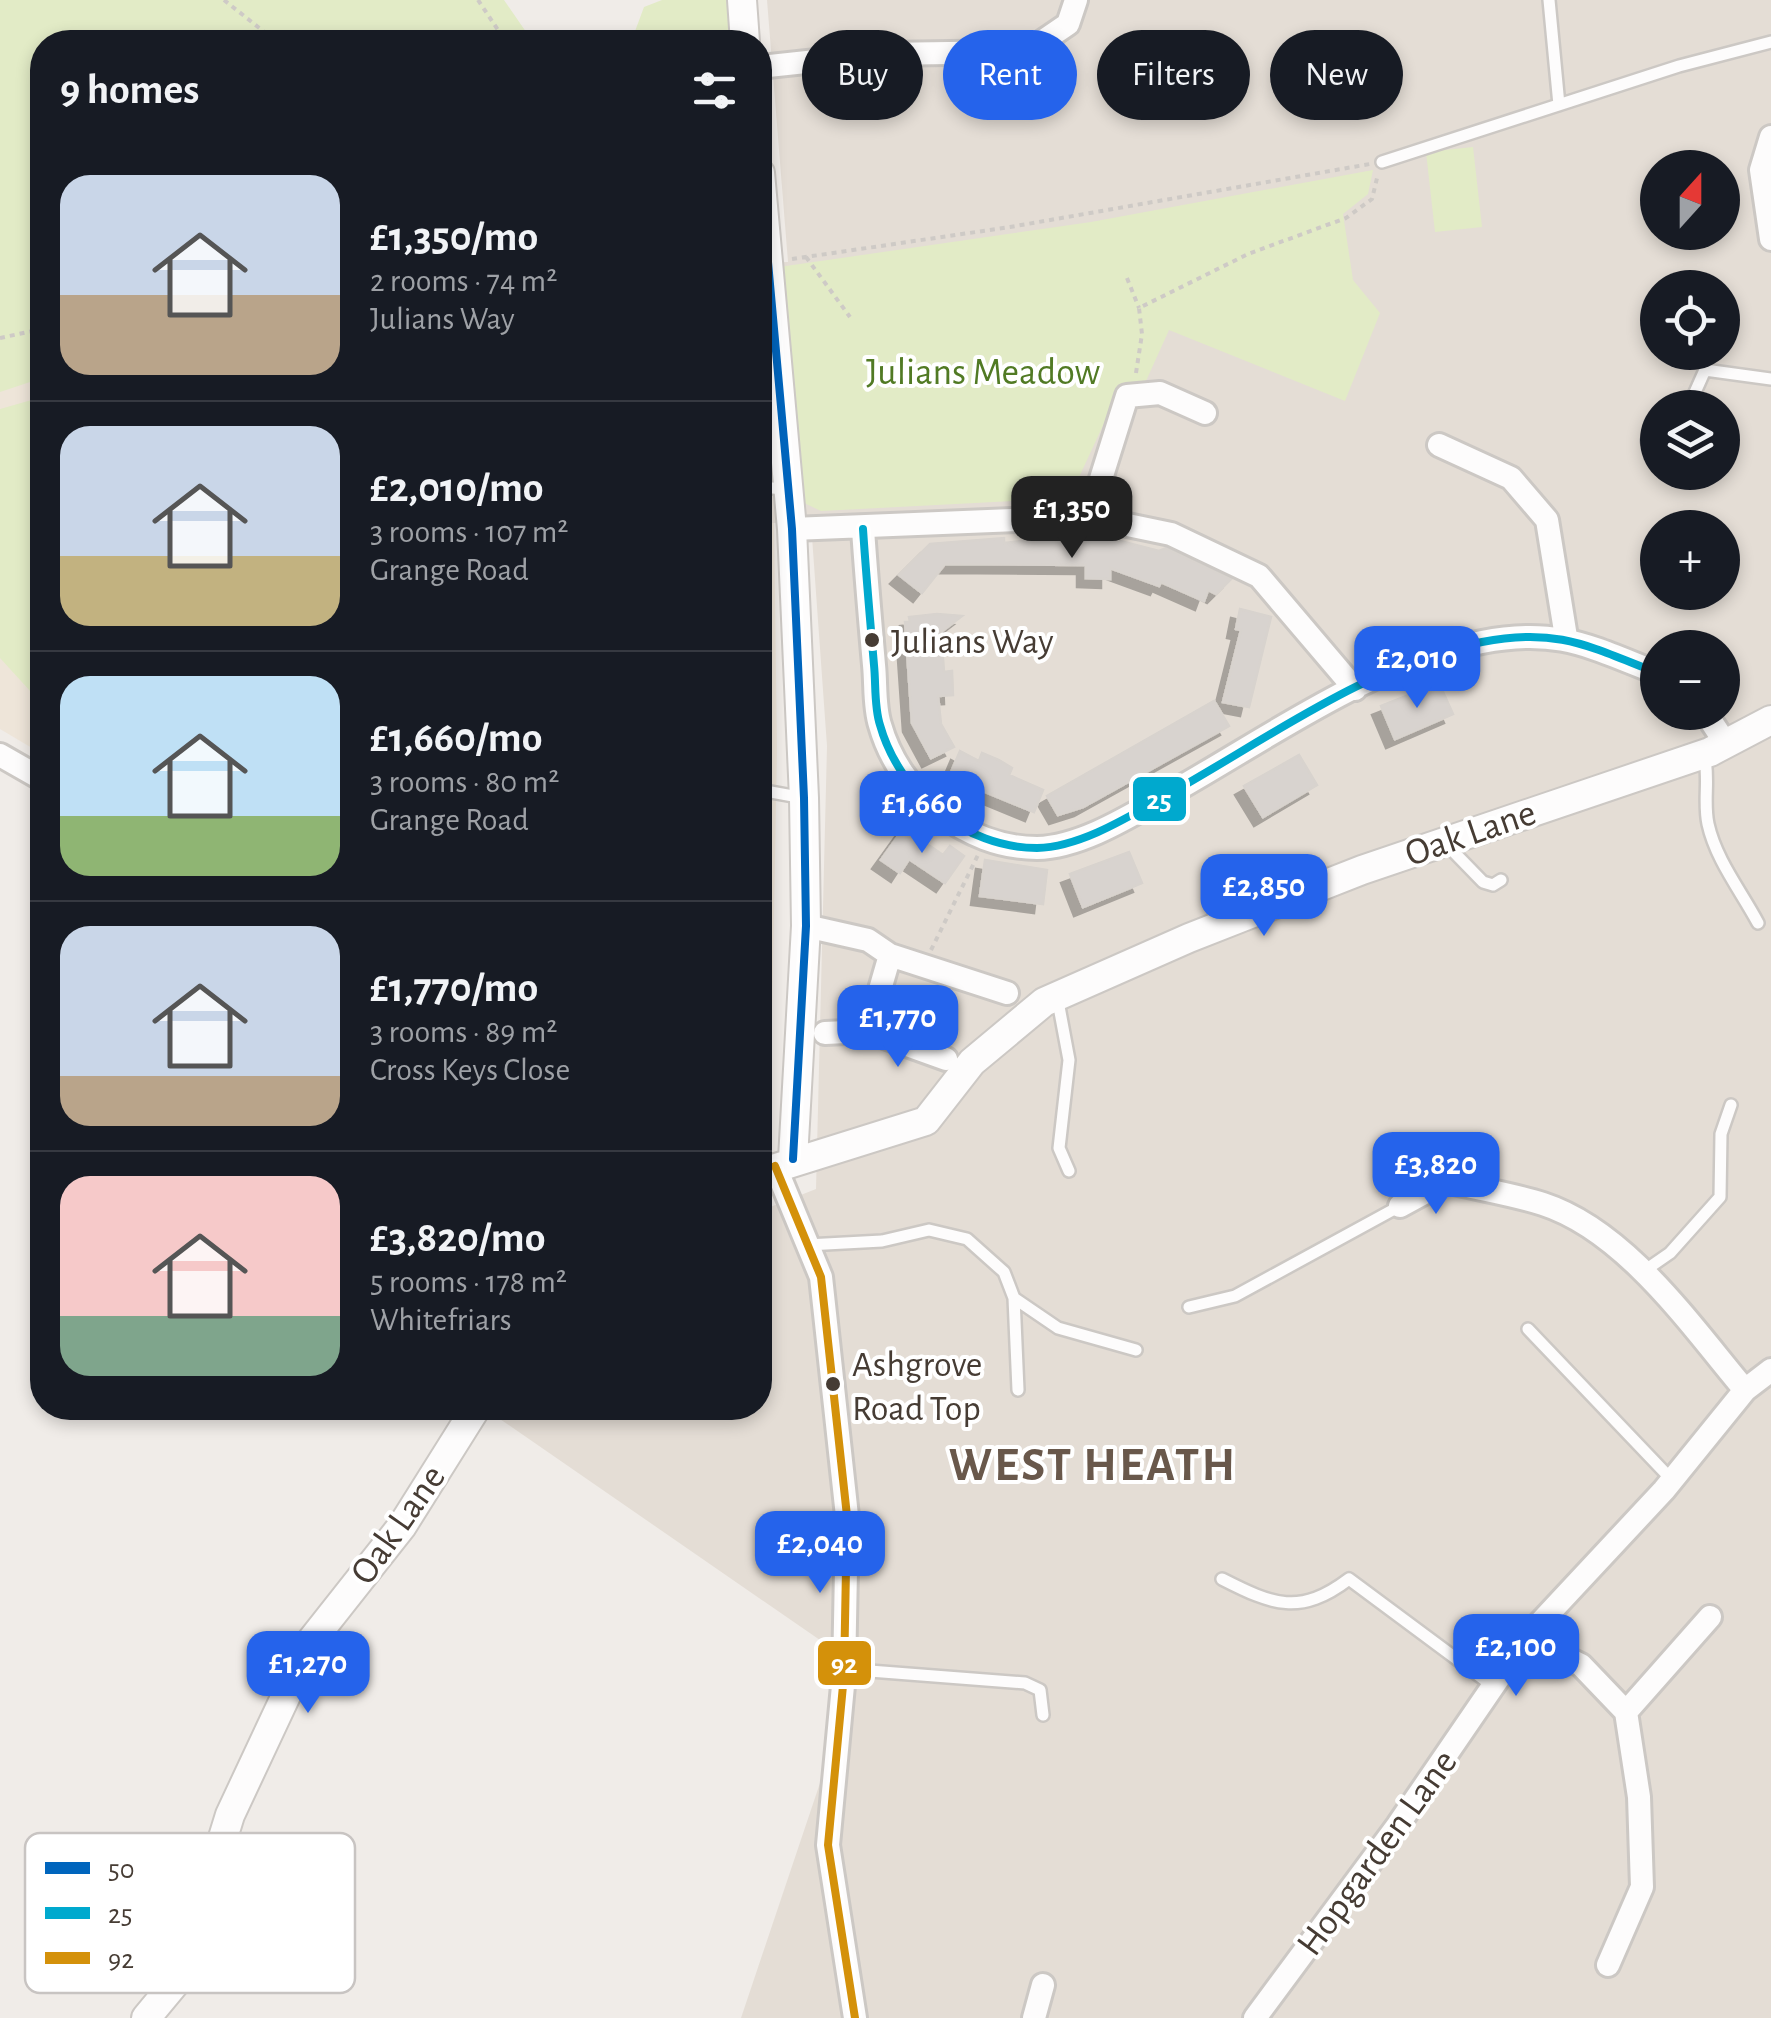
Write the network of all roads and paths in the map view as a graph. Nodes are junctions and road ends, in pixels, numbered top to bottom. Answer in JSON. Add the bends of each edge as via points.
{"nodes":[{"id":1,"x":224,"y":0,"type":"edge"},
{"id":2,"x":478,"y":0,"type":"edge"},
{"id":3,"x":742,"y":0,"type":"edge"},
{"id":4,"x":1076,"y":0,"type":"edge"},
{"id":5,"x":1550,"y":0,"type":"edge"},
{"id":6,"x":262,"y":30,"type":"edge"},
{"id":7,"x":498,"y":30,"type":"edge"},
{"id":8,"x":744,"y":30,"type":"edge"},
{"id":9,"x":1771,"y":42,"type":"edge"},
{"id":10,"x":772,"y":66,"type":"edge"},
{"id":11,"x":1559,"y":105,"type":"junction"},
{"id":12,"x":1771,"y":137,"type":"edge"},
{"id":13,"x":1382,"y":162,"type":"junction"},
{"id":14,"x":1771,"y":239,"type":"edge"},
{"id":15,"x":806,"y":257,"type":"junction"},
{"id":16,"x":772,"y":260,"type":"edge"},
{"id":17,"x":772,"y":273,"type":"edge"},
{"id":18,"x":1127,"y":278,"type":"dead end"},
{"id":19,"x":1139,"y":308,"type":"junction"},
{"id":20,"x":850,"y":317,"type":"dead end"},
{"id":21,"x":30,"y":332,"type":"edge"},
{"id":22,"x":0,"y":338,"type":"edge"},
{"id":23,"x":1705,"y":370,"type":"joint"},
{"id":24,"x":1771,"y":378,"type":"edge"},
{"id":25,"x":1696,"y":390,"type":"edge"},
{"id":26,"x":1127,"y":396,"type":"junction"},
{"id":27,"x":1205,"y":414,"type":"dead end"},
{"id":28,"x":1439,"y":445,"type":"dead end"},
{"id":29,"x":772,"y":488,"type":"edge"},
{"id":30,"x":789,"y":489,"type":"junction"},
{"id":31,"x":1089,"y":518,"type":"junction"},
{"id":32,"x":862,"y":528,"type":"junction"},
{"id":33,"x":792,"y":529,"type":"junction"},
{"id":34,"x":1566,"y":637,"type":"junction"},
{"id":35,"x":1640,"y":666,"type":"edge"},
{"id":36,"x":1355,"y":689,"type":"junction"},
{"id":37,"x":1771,"y":720,"type":"edge"},
{"id":38,"x":1710,"y":730,"type":"edge"},
{"id":39,"x":1715,"y":749,"type":"junction"},
{"id":40,"x":0,"y":755,"type":"edge"},
{"id":41,"x":30,"y":772,"type":"edge"},
{"id":42,"x":772,"y":792,"type":"edge"},
{"id":43,"x":804,"y":798,"type":"junction"},
{"id":44,"x":987,"y":838,"type":"junction"},
{"id":45,"x":1444,"y":840,"type":"junction"},
{"id":46,"x":1501,"y":880,"type":"dead end"},
{"id":47,"x":1758,"y":923,"type":"dead end"},
{"id":48,"x":806,"y":926,"type":"junction"},
{"id":49,"x":890,"y":955,"type":"junction"},
{"id":50,"x":924,"y":964,"type":"junction"},
{"id":51,"x":1007,"y":992,"type":"dead end"},
{"id":52,"x":1057,"y":996,"type":"junction"},
{"id":53,"x":868,"y":1031,"type":"junction"},
{"id":54,"x":825,"y":1033,"type":"dead end"},
{"id":55,"x":946,"y":1059,"type":"dead end"},
{"id":56,"x":1731,"y":1105,"type":"dead end"},
{"id":57,"x":1442,"y":1151,"type":"dead end"},
{"id":58,"x":776,"y":1166,"type":"edge"},
{"id":59,"x":1069,"y":1171,"type":"dead end"},
{"id":60,"x":1446,"y":1181,"type":"junction"},
{"id":61,"x":1400,"y":1206,"type":"joint"},
{"id":62,"x":808,"y":1245,"type":"junction"},
{"id":63,"x":1644,"y":1272,"type":"junction"},
{"id":64,"x":1014,"y":1298,"type":"junction"},
{"id":65,"x":1190,"y":1306,"type":"dead end"},
{"id":66,"x":1528,"y":1329,"type":"dead end"},
{"id":67,"x":1136,"y":1350,"type":"dead end"},
{"id":68,"x":1771,"y":1370,"type":"edge"},
{"id":69,"x":1018,"y":1390,"type":"dead end"},
{"id":70,"x":1745,"y":1390,"type":"junction"},
{"id":71,"x":468,"y":1420,"type":"edge"},
{"id":72,"x":1672,"y":1480,"type":"junction"},
{"id":73,"x":1222,"y":1579,"type":"dead end"},
{"id":74,"x":1710,"y":1617,"type":"dead end"},
{"id":75,"x":1526,"y":1638,"type":"junction"},
{"id":76,"x":844,"y":1669,"type":"junction"},
{"id":77,"x":1493,"y":1686,"type":"junction"},
{"id":78,"x":1626,"y":1712,"type":"junction"},
{"id":79,"x":1043,"y":1715,"type":"dead end"},
{"id":80,"x":224,"y":1833,"type":"edge"},
{"id":81,"x":1608,"y":1964,"type":"dead end"},
{"id":82,"x":1043,"y":1985,"type":"dead end"},
{"id":83,"x":167,"y":1993,"type":"edge"},
{"id":84,"x":146,"y":2018,"type":"edge"},
{"id":85,"x":855,"y":2018,"type":"edge"},
{"id":86,"x":1034,"y":2018,"type":"edge"},
{"id":87,"x":1255,"y":2018,"type":"edge"}],
"edges":[{"from":1,"to":6,"type":"path"},
{"from":2,"to":7,"type":"path"},
{"from":3,"to":8,"type":"street"},
{"from":4,"to":10,"type":"street","via":[[1068,24],[1027,52],[881,54]]},
{"from":5,"to":11,"type":"lane"},
{"from":9,"to":11,"type":"lane"},
{"from":11,"to":13,"type":"lane"},
{"from":12,"to":14,"type":"street","via":[[1761,170]]},
{"from":13,"to":15,"type":"path"},
{"from":13,"to":19,"type":"path","via":[[1372,199],[1346,218],[1248,254]]},
{"from":15,"to":16,"type":"path"},
{"from":15,"to":20,"type":"path"},
{"from":17,"to":30,"type":"street"},
{"from":18,"to":19,"type":"path"},
{"from":19,"to":26,"type":"path","via":[[1140,363]]},
{"from":21,"to":22,"type":"path"},
{"from":23,"to":24,"type":"lane"},
{"from":23,"to":25,"type":"lane"},
{"from":26,"to":27,"type":"street","via":[[1160,392]]},
{"from":26,"to":31,"type":"street"},
{"from":28,"to":34,"type":"street","via":[[1510,478],[1546,520]]},
{"from":29,"to":30,"type":"lane"},
{"from":30,"to":33,"type":"street"},
{"from":31,"to":32,"type":"street"},
{"from":31,"to":36,"type":"street","via":[[1172,534],[1259,576]]},
{"from":32,"to":33,"type":"street"},
{"from":32,"to":44,"type":"street","via":[[880,725],[924,801]]},
{"from":33,"to":43,"type":"street"},
{"from":34,"to":35,"type":"street"},
{"from":34,"to":36,"type":"street","via":[[1470,645]]},
{"from":36,"to":44,"type":"street","via":[[1078,839],[1038,848]]},
{"from":37,"to":39,"type":"street","name":"Oak Lane"},
{"from":38,"to":39,"type":"street"},
{"from":39,"to":45,"type":"street","name":"Oak Lane"},
{"from":39,"to":47,"type":"lane","via":[[1707,821]]},
{"from":40,"to":41,"type":"street"},
{"from":42,"to":43,"type":"lane"},
{"from":43,"to":48,"type":"street"},
{"from":44,"to":50,"type":"path"},
{"from":45,"to":46,"type":"lane","via":[[1483,882]]},
{"from":45,"to":52,"type":"street","name":"Oak Lane"},
{"from":48,"to":49,"type":"street","via":[[868,940]]},
{"from":48,"to":58,"type":"street"},
{"from":49,"to":50,"type":"street"},
{"from":49,"to":53,"type":"street"},
{"from":50,"to":51,"type":"street"},
{"from":52,"to":58,"type":"street","name":"Oak Lane","via":[[997,1038],[926,1122]]},
{"from":52,"to":59,"type":"lane","via":[[1069,1060],[1059,1148]]},
{"from":53,"to":54,"type":"street"},
{"from":53,"to":55,"type":"street"},
{"from":56,"to":63,"type":"lane","via":[[1721,1134],[1720,1197]]},
{"from":57,"to":60,"type":"street"},
{"from":58,"to":62,"type":"street"},
{"from":60,"to":61,"type":"street"},
{"from":60,"to":63,"type":"street","via":[[1546,1205],[1580,1222]]},
{"from":61,"to":65,"type":"lane","via":[[1235,1296]]},
{"from":62,"to":64,"type":"lane","via":[[882,1242],[929,1230],[966,1239],[1004,1272]]},
{"from":62,"to":76,"type":"street","via":[[821,1277],[847,1516]]},
{"from":63,"to":70,"type":"street"},
{"from":64,"to":67,"type":"lane","via":[[1058,1328]]},
{"from":64,"to":69,"type":"lane"},
{"from":66,"to":72,"type":"lane"},
{"from":68,"to":70,"type":"street","name":"Hopgarden Lane"},
{"from":70,"to":72,"type":"street","name":"Hopgarden Lane"},
{"from":71,"to":80,"type":"street","name":"Oak Lane","via":[[402,1526],[312,1640]]},
{"from":72,"to":75,"type":"street","name":"Hopgarden Lane"},
{"from":73,"to":77,"type":"lane","via":[[1258,1598],[1291,1604],[1318,1600],[1349,1579]]},
{"from":74,"to":78,"type":"street"},
{"from":75,"to":77,"type":"street","name":"Hopgarden Lane"},
{"from":75,"to":78,"type":"street","via":[[1581,1666]]},
{"from":76,"to":79,"type":"lane","via":[[1025,1683],[1040,1690]]},
{"from":76,"to":85,"type":"street","via":[[828,1845]]},
{"from":77,"to":87,"type":"street","name":"Hopgarden Lane"},
{"from":78,"to":81,"type":"street","via":[[1639,1797],[1642,1887]]},
{"from":82,"to":86,"type":"street"},
{"from":83,"to":84,"type":"street","name":"Oak Lane"}]}
